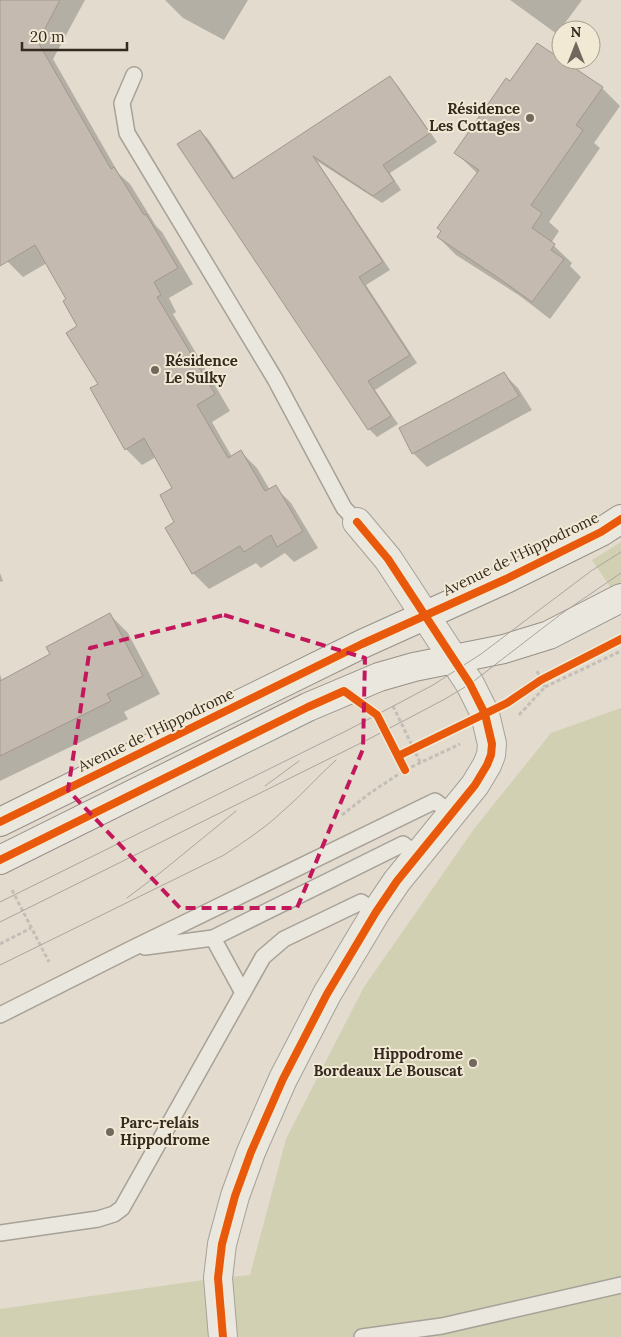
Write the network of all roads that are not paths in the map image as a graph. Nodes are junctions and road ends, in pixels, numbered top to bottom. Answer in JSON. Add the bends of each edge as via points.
{"nodes":[{"id":1,"x":134,"y":75,"type":"dead end"},
{"id":2,"x":621,"y":519,"type":"edge"},
{"id":3,"x":357,"y":522,"type":"joint"},
{"id":4,"x":621,"y":598,"type":"edge"},
{"id":5,"x":424,"y":616,"type":"junction"},
{"id":6,"x":453,"y":659,"type":"junction"},
{"id":7,"x":451,"y":813,"type":"junction"},
{"id":8,"x":0,"y":822,"type":"edge"},
{"id":9,"x":417,"y":855,"type":"junction"},
{"id":10,"x":0,"y":860,"type":"edge"},
{"id":11,"x":376,"y":912,"type":"junction"},
{"id":12,"x":212,"y":938,"type":"junction"},
{"id":13,"x":131,"y":949,"type":"junction"},
{"id":14,"x":243,"y":992,"type":"junction"},
{"id":15,"x":0,"y":1015,"type":"edge"},
{"id":16,"x":0,"y":1233,"type":"edge"},
{"id":17,"x":621,"y":1284,"type":"edge"},
{"id":18,"x":223,"y":1337,"type":"edge"},
{"id":19,"x":362,"y":1337,"type":"edge"}],
"edges":[{"from":1,"to":3,"type":"lane","via":[[122,103],[127,133],[275,379],[344,508]]},
{"from":2,"to":5,"type":"street","name":"Avenue de l'Hippodrome","via":[[506,579]]},
{"from":3,"to":5,"type":"street","via":[[388,559]]},
{"from":4,"to":6,"type":"street","via":[[549,635],[504,649]]},
{"from":5,"to":6,"type":"street"},
{"from":5,"to":8,"type":"street","name":"Avenue de l'Hippodrome"},
{"from":6,"to":7,"type":"street","via":[[485,714],[492,744],[487,765]]},
{"from":6,"to":10,"type":"street","via":[[379,677],[308,707]]},
{"from":7,"to":9,"type":"street"},
{"from":7,"to":13,"type":"lane","via":[[435,801]]},
{"from":9,"to":11,"type":"street"},
{"from":9,"to":12,"type":"lane","via":[[403,844]]},
{"from":11,"to":14,"type":"lane","via":[[361,902],[284,939],[263,957]]},
{"from":11,"to":18,"type":"street","via":[[327,994],[283,1079],[251,1152],[222,1244],[218,1278]]},
{"from":12,"to":13,"type":"lane"},
{"from":12,"to":14,"type":"lane"},
{"from":13,"to":15,"type":"lane"},
{"from":14,"to":16,"type":"lane","via":[[122,1208],[98,1219]]},
{"from":17,"to":19,"type":"lane","via":[[442,1326]]}]}
